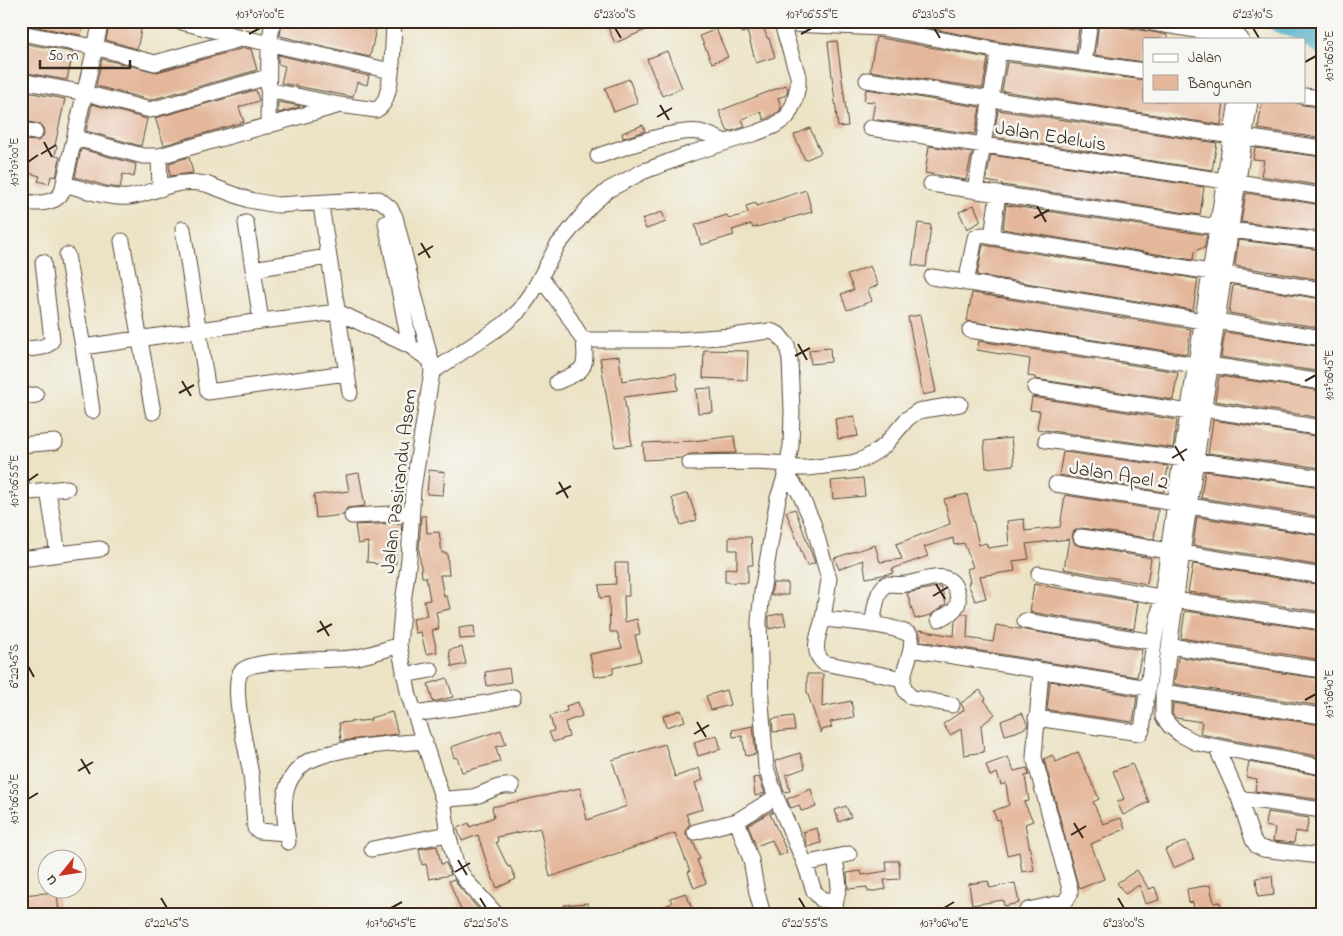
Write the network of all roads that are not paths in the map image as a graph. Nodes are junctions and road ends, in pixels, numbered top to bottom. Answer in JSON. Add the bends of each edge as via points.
{"nodes":[{"id":1,"x":101,"y":21,"type":"edge"},
{"id":2,"x":178,"y":21,"type":"edge"},
{"id":3,"x":274,"y":21,"type":"edge"},
{"id":4,"x":394,"y":21,"type":"edge"},
{"id":5,"x":781,"y":21,"type":"edge"},
{"id":6,"x":790,"y":21,"type":"edge"},
{"id":7,"x":1090,"y":21,"type":"edge"},
{"id":8,"x":1141,"y":21,"type":"edge"},
{"id":9,"x":21,"y":33,"type":"edge"},
{"id":10,"x":244,"y":38,"type":"junction"},
{"id":11,"x":1240,"y":38,"type":"edge"},
{"id":12,"x":269,"y":44,"type":"junction"},
{"id":13,"x":96,"y":47,"type":"junction"},
{"id":14,"x":999,"y":51,"type":"junction"},
{"id":15,"x":1084,"y":62,"type":"junction"},
{"id":16,"x":391,"y":71,"type":"junction"},
{"id":17,"x":1143,"y":72,"type":"edge"},
{"id":18,"x":867,"y":80,"type":"dead end"},
{"id":19,"x":21,"y":81,"type":"edge"},
{"id":20,"x":268,"y":84,"type":"junction"},
{"id":21,"x":85,"y":94,"type":"junction"},
{"id":22,"x":1306,"y":96,"type":"edge"},
{"id":23,"x":991,"y":98,"type":"junction"},
{"id":24,"x":1322,"y":98,"type":"edge"},
{"id":25,"x":1237,"y":102,"type":"edge"},
{"id":26,"x":1250,"y":102,"type":"edge"},
{"id":27,"x":340,"y":105,"type":"junction"},
{"id":28,"x":268,"y":126,"type":"junction"},
{"id":29,"x":870,"y":128,"type":"dead end"},
{"id":30,"x":1238,"y":136,"type":"junction"},
{"id":31,"x":75,"y":138,"type":"junction"},
{"id":32,"x":725,"y":142,"type":"junction"},
{"id":33,"x":983,"y":145,"type":"junction"},
{"id":34,"x":1322,"y":148,"type":"edge"},
{"id":35,"x":159,"y":156,"type":"junction"},
{"id":36,"x":598,"y":156,"type":"dead end"},
{"id":37,"x":1231,"y":182,"type":"junction"},
{"id":38,"x":64,"y":184,"type":"junction"},
{"id":39,"x":931,"y":184,"type":"dead end"},
{"id":40,"x":160,"y":189,"type":"junction"},
{"id":41,"x":976,"y":191,"type":"junction"},
{"id":42,"x":998,"y":194,"type":"junction"},
{"id":43,"x":1322,"y":196,"type":"edge"},
{"id":44,"x":21,"y":199,"type":"edge"},
{"id":45,"x":322,"y":212,"type":"dead end"},
{"id":46,"x":246,"y":223,"type":"dead end"},
{"id":47,"x":386,"y":223,"type":"dead end"},
{"id":48,"x":183,"y":229,"type":"dead end"},
{"id":49,"x":1224,"y":229,"type":"junction"},
{"id":50,"x":992,"y":237,"type":"junction"},
{"id":51,"x":122,"y":241,"type":"dead end"},
{"id":52,"x":1322,"y":241,"type":"edge"},
{"id":53,"x":67,"y":255,"type":"dead end"},
{"id":54,"x":328,"y":257,"type":"junction"},
{"id":55,"x":43,"y":262,"type":"dead end"},
{"id":56,"x":253,"y":269,"type":"junction"},
{"id":57,"x":1217,"y":274,"type":"junction"},
{"id":58,"x":932,"y":277,"type":"dead end"},
{"id":59,"x":541,"y":278,"type":"junction"},
{"id":60,"x":966,"y":283,"type":"junction"},
{"id":61,"x":1322,"y":290,"type":"edge"},
{"id":62,"x":338,"y":312,"type":"junction"},
{"id":63,"x":261,"y":321,"type":"junction"},
{"id":64,"x":1210,"y":321,"type":"junction"},
{"id":65,"x":198,"y":330,"type":"junction"},
{"id":66,"x":970,"y":330,"type":"dead end"},
{"id":67,"x":141,"y":338,"type":"junction"},
{"id":68,"x":1322,"y":338,"type":"edge"},
{"id":69,"x":584,"y":340,"type":"junction"},
{"id":70,"x":410,"y":346,"type":"junction"},
{"id":71,"x":83,"y":347,"type":"junction"},
{"id":72,"x":21,"y":349,"type":"edge"},
{"id":73,"x":1203,"y":365,"type":"junction"},
{"id":74,"x":431,"y":366,"type":"junction"},
{"id":75,"x":346,"y":373,"type":"junction"},
{"id":76,"x":557,"y":382,"type":"dead end"},
{"id":77,"x":1322,"y":382,"type":"edge"},
{"id":78,"x":1035,"y":388,"type":"dead end"},
{"id":79,"x":350,"y":393,"type":"dead end"},
{"id":80,"x":960,"y":404,"type":"dead end"},
{"id":81,"x":92,"y":411,"type":"dead end"},
{"id":82,"x":1196,"y":411,"type":"junction"},
{"id":83,"x":153,"y":412,"type":"dead end"},
{"id":84,"x":1322,"y":428,"type":"edge"},
{"id":85,"x":1046,"y":440,"type":"dead end"},
{"id":86,"x":55,"y":442,"type":"dead end"},
{"id":87,"x":21,"y":445,"type":"edge"},
{"id":88,"x":1189,"y":460,"type":"junction"},
{"id":89,"x":690,"y":463,"type":"dead end"},
{"id":90,"x":786,"y":470,"type":"junction"},
{"id":91,"x":1322,"y":478,"type":"edge"},
{"id":92,"x":1056,"y":484,"type":"dead end"},
{"id":93,"x":67,"y":488,"type":"dead end"},
{"id":94,"x":48,"y":490,"type":"junction"},
{"id":95,"x":21,"y":493,"type":"edge"},
{"id":96,"x":1182,"y":505,"type":"junction"},
{"id":97,"x":411,"y":513,"type":"junction"},
{"id":98,"x":352,"y":516,"type":"dead end"},
{"id":99,"x":1322,"y":527,"type":"edge"},
{"id":100,"x":1081,"y":537,"type":"dead end"},
{"id":101,"x":100,"y":549,"type":"dead end"},
{"id":102,"x":1175,"y":552,"type":"junction"},
{"id":103,"x":58,"y":554,"type":"junction"},
{"id":104,"x":21,"y":559,"type":"edge"},
{"id":105,"x":1038,"y":574,"type":"dead end"},
{"id":106,"x":1322,"y":576,"type":"edge"},
{"id":107,"x":1169,"y":598,"type":"junction"},
{"id":108,"x":822,"y":619,"type":"junction"},
{"id":109,"x":939,"y":619,"type":"dead end"},
{"id":110,"x":1025,"y":621,"type":"dead end"},
{"id":111,"x":1322,"y":622,"type":"edge"},
{"id":112,"x":872,"y":625,"type":"junction"},
{"id":113,"x":1154,"y":642,"type":"junction"},
{"id":114,"x":399,"y":645,"type":"junction"},
{"id":115,"x":1170,"y":646,"type":"junction"},
{"id":116,"x":912,"y":649,"type":"junction"},
{"id":117,"x":431,"y":670,"type":"dead end"},
{"id":118,"x":1322,"y":670,"type":"edge"},
{"id":119,"x":1041,"y":671,"type":"junction"},
{"id":120,"x":404,"y":675,"type":"junction"},
{"id":121,"x":903,"y":679,"type":"junction"},
{"id":122,"x":1156,"y":690,"type":"junction"},
{"id":123,"x":513,"y":697,"type":"dead end"},
{"id":124,"x":952,"y":705,"type":"dead end"},
{"id":125,"x":415,"y":714,"type":"junction"},
{"id":126,"x":1322,"y":716,"type":"edge"},
{"id":127,"x":1036,"y":718,"type":"junction"},
{"id":128,"x":425,"y":740,"type":"junction"},
{"id":129,"x":1216,"y":747,"type":"junction"},
{"id":130,"x":1322,"y":767,"type":"edge"},
{"id":131,"x":512,"y":786,"type":"dead end"},
{"id":132,"x":776,"y":797,"type":"junction"},
{"id":133,"x":1239,"y":798,"type":"junction"},
{"id":134,"x":443,"y":800,"type":"junction"},
{"id":135,"x":1322,"y":810,"type":"edge"},
{"id":136,"x":737,"y":821,"type":"junction"},
{"id":137,"x":695,"y":832,"type":"dead end"},
{"id":138,"x":448,"y":834,"type":"junction"},
{"id":139,"x":372,"y":849,"type":"dead end"},
{"id":140,"x":1322,"y":853,"type":"edge"},
{"id":141,"x":805,"y":864,"type":"junction"},
{"id":142,"x":837,"y":907,"type":"edge"},
{"id":143,"x":498,"y":915,"type":"edge"},
{"id":144,"x":763,"y":915,"type":"edge"},
{"id":145,"x":1024,"y":915,"type":"edge"}],
"edges":[{"from":1,"to":13,"type":"street"},
{"from":2,"to":10,"type":"street"},
{"from":3,"to":12,"type":"street"},
{"from":4,"to":16,"type":"street"},
{"from":5,"to":32,"type":"street","name":"Jalan Pasirandu Asem","via":[[798,76],[797,94],[791,111],[774,126]]},
{"from":6,"to":14,"type":"street","via":[[792,24],[882,28]]},
{"from":7,"to":15,"type":"street"},
{"from":8,"to":11,"type":"street"},
{"from":9,"to":13,"type":"street"},
{"from":10,"to":12,"type":"street"},
{"from":10,"to":13,"type":"street","via":[[156,63]]},
{"from":12,"to":16,"type":"street"},
{"from":12,"to":20,"type":"street"},
{"from":13,"to":21,"type":"street"},
{"from":14,"to":15,"type":"street"},
{"from":14,"to":23,"type":"street"},
{"from":15,"to":17,"type":"street"},
{"from":16,"to":27,"type":"street","via":[[382,107],[376,110]]},
{"from":18,"to":23,"type":"street"},
{"from":19,"to":21,"type":"street"},
{"from":20,"to":21,"type":"street","via":[[150,110]]},
{"from":20,"to":27,"type":"street"},
{"from":20,"to":28,"type":"street"},
{"from":21,"to":31,"type":"street"},
{"from":22,"to":24,"type":"street"},
{"from":23,"to":30,"type":"street"},
{"from":23,"to":33,"type":"street"},
{"from":25,"to":30,"type":"street"},
{"from":26,"to":30,"type":"street"},
{"from":27,"to":28,"type":"street"},
{"from":28,"to":35,"type":"street"},
{"from":29,"to":33,"type":"street","name":"Jalan Edelwis"},
{"from":30,"to":34,"type":"street"},
{"from":30,"to":37,"type":"street"},
{"from":31,"to":35,"type":"street","via":[[143,156]]},
{"from":31,"to":38,"type":"street"},
{"from":32,"to":36,"type":"street","via":[[700,132],[680,133]]},
{"from":32,"to":59,"type":"street","name":"Jalan Pasirandu Asem","via":[[650,168],[608,190],[590,206],[557,246]]},
{"from":33,"to":37,"type":"street","name":"Jalan Edelwis"},
{"from":33,"to":41,"type":"street"},
{"from":35,"to":40,"type":"street"},
{"from":37,"to":43,"type":"street","name":"Jalan Edelwis"},
{"from":37,"to":49,"type":"street"},
{"from":38,"to":40,"type":"street","via":[[115,197]]},
{"from":38,"to":44,"type":"street","via":[[61,195],[55,199],[31,203]]},
{"from":39,"to":41,"type":"street"},
{"from":40,"to":74,"type":"street","via":[[179,184],[206,184],[249,200],[277,205],[378,199],[390,208],[395,217]]},
{"from":41,"to":42,"type":"street"},
{"from":42,"to":49,"type":"street"},
{"from":42,"to":50,"type":"street"},
{"from":45,"to":54,"type":"street"},
{"from":46,"to":56,"type":"street"},
{"from":47,"to":70,"type":"street"},
{"from":48,"to":65,"type":"street"},
{"from":49,"to":52,"type":"street"},
{"from":49,"to":57,"type":"street"},
{"from":50,"to":57,"type":"street"},
{"from":50,"to":60,"type":"street","via":[[982,235],[975,238]]},
{"from":51,"to":67,"type":"street"},
{"from":53,"to":71,"type":"street"},
{"from":54,"to":56,"type":"street"},
{"from":54,"to":62,"type":"street"},
{"from":55,"to":72,"type":"street","via":[[52,340],[45,347]]},
{"from":56,"to":63,"type":"street"},
{"from":57,"to":61,"type":"street"},
{"from":57,"to":64,"type":"street"},
{"from":58,"to":60,"type":"street"},
{"from":59,"to":69,"type":"street"},
{"from":59,"to":74,"type":"street","name":"Jalan Pasirandu Asem","via":[[520,310],[503,325]]},
{"from":60,"to":64,"type":"street"},
{"from":62,"to":63,"type":"street"},
{"from":62,"to":70,"type":"street"},
{"from":62,"to":75,"type":"street"},
{"from":63,"to":65,"type":"street"},
{"from":64,"to":68,"type":"street"},
{"from":64,"to":73,"type":"street"},
{"from":65,"to":67,"type":"street"},
{"from":65,"to":75,"type":"street","via":[[208,392]]},
{"from":66,"to":73,"type":"street"},
{"from":67,"to":71,"type":"street"},
{"from":67,"to":83,"type":"street"},
{"from":69,"to":76,"type":"street","via":[[584,366],[579,372]]},
{"from":69,"to":90,"type":"street","via":[[677,340],[770,330],[778,334],[787,345],[790,360],[793,429]]},
{"from":70,"to":74,"type":"street"},
{"from":71,"to":81,"type":"street"},
{"from":73,"to":77,"type":"street"},
{"from":73,"to":82,"type":"street"},
{"from":74,"to":97,"type":"street","name":"Jalan Pasirandu Asem"},
{"from":75,"to":79,"type":"street"},
{"from":78,"to":82,"type":"street"},
{"from":80,"to":90,"type":"street","via":[[918,411],[885,445],[862,460]]},
{"from":82,"to":84,"type":"street"},
{"from":82,"to":88,"type":"street"},
{"from":85,"to":88,"type":"street"},
{"from":86,"to":87,"type":"street"},
{"from":88,"to":91,"type":"street"},
{"from":88,"to":96,"type":"street"},
{"from":89,"to":90,"type":"street","via":[[734,462]]},
{"from":90,"to":108,"type":"street","via":[[813,523],[829,579]]},
{"from":90,"to":132,"type":"street","via":[[778,498],[758,621],[766,768]]},
{"from":92,"to":96,"type":"street","name":"Jalan Apel 2"},
{"from":93,"to":94,"type":"street"},
{"from":94,"to":95,"type":"street"},
{"from":94,"to":103,"type":"street"},
{"from":96,"to":99,"type":"street","name":"Jalan Apel 2"},
{"from":96,"to":102,"type":"street"},
{"from":97,"to":98,"type":"street"},
{"from":97,"to":114,"type":"street","name":"Jalan Pasirandu Asem","via":[[410,559]]},
{"from":100,"to":102,"type":"street"},
{"from":101,"to":103,"type":"street"},
{"from":102,"to":106,"type":"street"},
{"from":102,"to":107,"type":"street"},
{"from":103,"to":104,"type":"street"},
{"from":105,"to":107,"type":"street"},
{"from":107,"to":111,"type":"street"},
{"from":107,"to":113,"type":"street"},
{"from":107,"to":115,"type":"street"},
{"from":108,"to":112,"type":"street"},
{"from":108,"to":121,"type":"street","via":[[816,651],[824,663]]},
{"from":109,"to":112,"type":"street","via":[[954,611],[958,602],[953,585],[940,576],[906,584],[886,584],[878,597]]},
{"from":110,"to":113,"type":"street"},
{"from":112,"to":116,"type":"street","via":[[910,635]]},
{"from":113,"to":122,"type":"street"},
{"from":114,"to":120,"type":"street","name":"Jalan Pasirandu Asem"},
{"from":114,"to":128,"type":"street","via":[[349,658],[273,662],[247,668],[240,673],[238,697],[251,774],[255,828],[287,837],[284,808],[288,784],[309,760],[329,754]]},
{"from":115,"to":118,"type":"street"},
{"from":115,"to":122,"type":"street"},
{"from":116,"to":119,"type":"street"},
{"from":116,"to":121,"type":"street"},
{"from":117,"to":120,"type":"street"},
{"from":119,"to":122,"type":"street"},
{"from":119,"to":127,"type":"street"},
{"from":120,"to":125,"type":"street","name":"Jalan Pasirandu Asem"},
{"from":121,"to":124,"type":"street","via":[[903,687],[911,697]]},
{"from":122,"to":126,"type":"street"},
{"from":122,"to":127,"type":"street","via":[[1140,732]]},
{"from":122,"to":129,"type":"street","via":[[1163,718],[1170,726],[1197,743]]},
{"from":123,"to":125,"type":"street"},
{"from":125,"to":128,"type":"street","name":"Jalan Pasirandu Asem"},
{"from":127,"to":145,"type":"street","via":[[1035,764],[1070,894],[1065,902],[1028,910]]},
{"from":128,"to":134,"type":"street","name":"Jalan Pasirandu Asem"},
{"from":129,"to":130,"type":"street"},
{"from":129,"to":133,"type":"street"},
{"from":131,"to":134,"type":"street"},
{"from":132,"to":136,"type":"street"},
{"from":132,"to":141,"type":"street"},
{"from":133,"to":135,"type":"street"},
{"from":133,"to":140,"type":"street","via":[[1257,846],[1319,856]]},
{"from":134,"to":138,"type":"street","name":"Jalan Pasirandu Asem"},
{"from":136,"to":137,"type":"street"},
{"from":136,"to":144,"type":"street","via":[[751,860]]},
{"from":138,"to":139,"type":"street"},
{"from":138,"to":143,"type":"street","name":"Jalan Pasirandu Asem","via":[[457,867]]},
{"from":141,"to":142,"type":"street","via":[[817,896]]},
{"from":141,"to":142,"type":"street","via":[[842,856]]}]}
